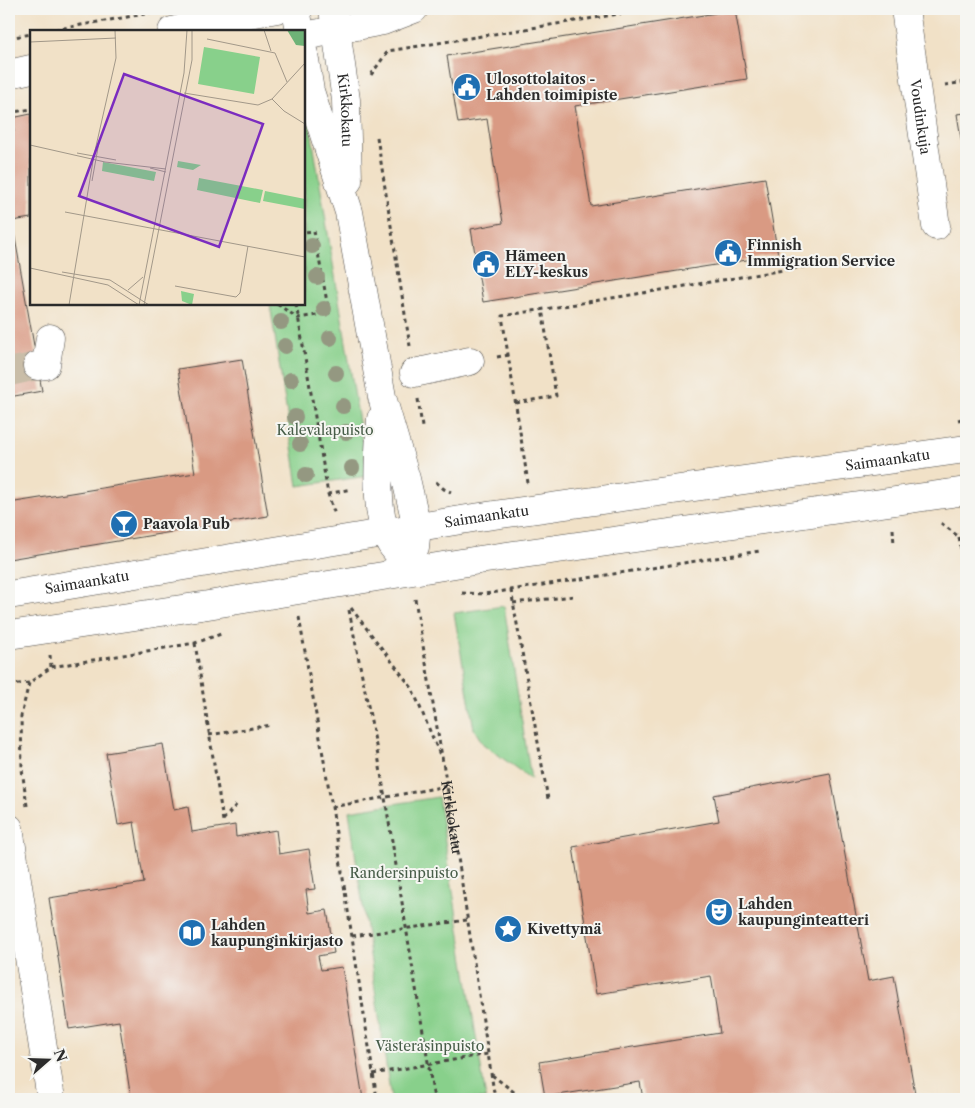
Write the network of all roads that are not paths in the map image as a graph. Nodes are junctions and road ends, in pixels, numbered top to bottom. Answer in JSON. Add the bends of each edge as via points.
{"nodes":[{"id":1,"x":277,"y":9,"type":"edge"},
{"id":2,"x":296,"y":9,"type":"edge"},
{"id":3,"x":414,"y":9,"type":"edge"},
{"id":4,"x":905,"y":9,"type":"edge"},
{"id":5,"x":334,"y":20,"type":"edge"},
{"id":6,"x":163,"y":22,"type":"edge"},
{"id":7,"x":300,"y":30,"type":"edge"},
{"id":8,"x":305,"y":35,"type":"edge"},
{"id":9,"x":305,"y":60,"type":"edge"},
{"id":10,"x":30,"y":69,"type":"edge"},
{"id":11,"x":9,"y":74,"type":"edge"},
{"id":12,"x":349,"y":212,"type":"junction"},
{"id":13,"x":936,"y":226,"type":"dead end"},
{"id":14,"x":50,"y":338,"type":"dead end"},
{"id":15,"x":470,"y":362,"type":"dead end"},
{"id":16,"x":37,"y":366,"type":"tunnel mouth"},
{"id":17,"x":414,"y":374,"type":"road end"},
{"id":18,"x":382,"y":397,"type":"junction"},
{"id":19,"x":966,"y":449,"type":"edge"},
{"id":20,"x":966,"y":491,"type":"edge"},
{"id":21,"x":417,"y":527,"type":"junction"},
{"id":22,"x":384,"y":532,"type":"junction"},
{"id":23,"x":408,"y":567,"type":"junction"},
{"id":24,"x":9,"y":595,"type":"edge"},
{"id":25,"x":9,"y":635,"type":"edge"},
{"id":26,"x":9,"y":828,"type":"edge"},
{"id":27,"x":15,"y":910,"type":"edge"},
{"id":28,"x":51,"y":1099,"type":"edge"}],
"edges":[{"from":1,"to":6,"type":"main road","via":[[206,22]]},
{"from":2,"to":7,"type":"main road"},
{"from":3,"to":5,"type":"main road","via":[[383,21]]},
{"from":4,"to":13,"type":"main road","name":"Voudinkuja"},
{"from":5,"to":8,"type":"main road"},
{"from":5,"to":12,"type":"main road","name":"Kirkkokatu","via":[[345,84]]},
{"from":9,"to":12,"type":"main road","name":"Kirkkokatu","via":[[310,91]]},
{"from":10,"to":11,"type":"main road"},
{"from":12,"to":18,"type":"main road","name":"Kirkkokatu"},
{"from":14,"to":16,"type":"main road","via":[[46,365]]},
{"from":15,"to":17,"type":"main road"},
{"from":18,"to":21,"type":"main road","name":"Kirkkokatu"},
{"from":18,"to":22,"type":"main road","name":"Kirkkokatu","via":[[378,484]]},
{"from":19,"to":21,"type":"main road","name":"Saimaankatu"},
{"from":20,"to":23,"type":"main road"},
{"from":21,"to":22,"type":"main road","name":"Saimaankatu"},
{"from":21,"to":23,"type":"main road","name":"Kirkkokatu"},
{"from":22,"to":23,"type":"main road","name":"Kirkkokatu"},
{"from":22,"to":24,"type":"main road","name":"Saimaankatu"},
{"from":23,"to":25,"type":"main road","via":[[208,605]]},
{"from":26,"to":27,"type":"main road"},
{"from":27,"to":28,"type":"main road"}]}
